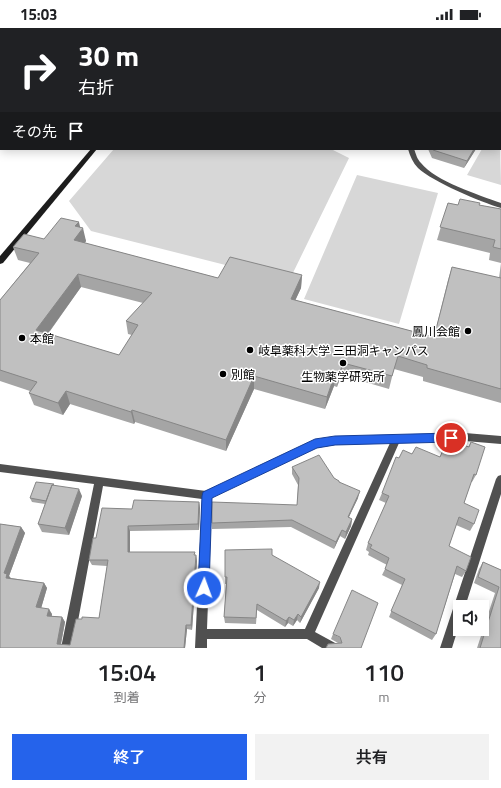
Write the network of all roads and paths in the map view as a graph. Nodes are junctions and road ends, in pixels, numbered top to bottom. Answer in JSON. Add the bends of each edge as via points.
{"nodes":[{"id":1,"x":93,"y":150,"type":"edge"},
{"id":2,"x":411,"y":150,"type":"edge"},
{"id":3,"x":501,"y":206,"type":"edge"},
{"id":4,"x":0,"y":261,"type":"edge"},
{"id":5,"x":396,"y":439,"type":"junction"},
{"id":6,"x":501,"y":440,"type":"edge"},
{"id":7,"x":0,"y":468,"type":"edge"},
{"id":8,"x":501,"y":479,"type":"edge"},
{"id":9,"x":99,"y":481,"type":"junction"},
{"id":10,"x":207,"y":496,"type":"junction"},
{"id":11,"x":202,"y":634,"type":"junction"},
{"id":12,"x":308,"y":634,"type":"junction"},
{"id":13,"x":67,"y":648,"type":"edge"},
{"id":14,"x":201,"y":648,"type":"edge"},
{"id":15,"x":333,"y":648,"type":"edge"},
{"id":16,"x":446,"y":648,"type":"edge"}],
"edges":[{"from":1,"to":4,"type":"street"},
{"from":2,"to":3,"type":"street","via":[[420,167],[431,175]]},
{"from":5,"to":6,"type":"street","via":[[465,437]]},
{"from":5,"to":10,"type":"street","via":[[315,444]]},
{"from":5,"to":12,"type":"street"},
{"from":7,"to":9,"type":"street"},
{"from":8,"to":16,"type":"street"},
{"from":9,"to":10,"type":"street"},
{"from":9,"to":13,"type":"street"},
{"from":10,"to":11,"type":"street"},
{"from":11,"to":12,"type":"street"},
{"from":11,"to":14,"type":"street"},
{"from":12,"to":15,"type":"street"}]}
